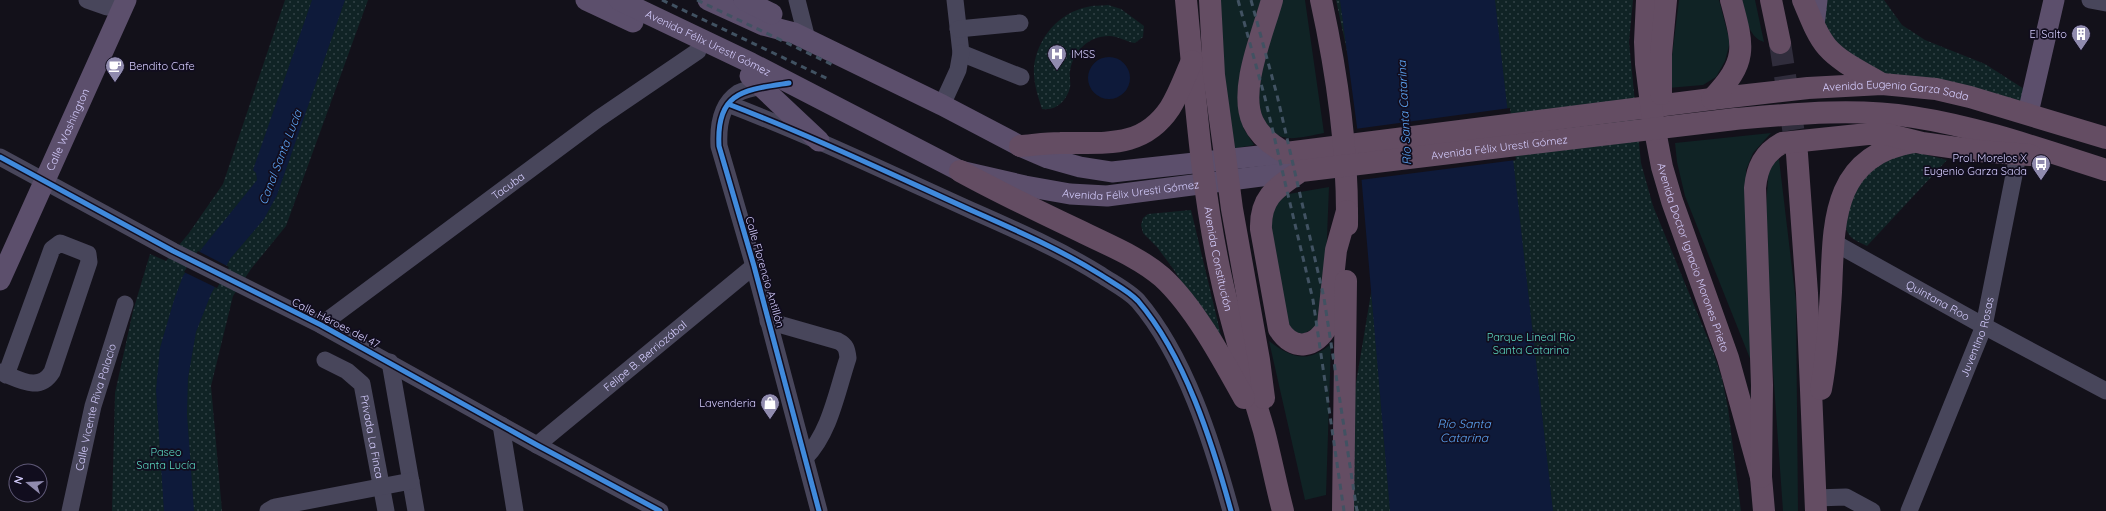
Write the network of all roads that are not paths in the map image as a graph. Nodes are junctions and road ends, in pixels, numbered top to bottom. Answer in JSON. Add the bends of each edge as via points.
{"nodes":[{"id":1,"x":87,"y":0,"type":"edge"},
{"id":2,"x":586,"y":0,"type":"edge"},
{"id":3,"x":619,"y":0,"type":"edge"},
{"id":4,"x":708,"y":0,"type":"edge"},
{"id":5,"x":744,"y":0,"type":"edge"},
{"id":6,"x":797,"y":0,"type":"edge"},
{"id":7,"x":955,"y":0,"type":"edge"},
{"id":8,"x":1186,"y":0,"type":"edge"},
{"id":9,"x":1210,"y":0,"type":"edge"},
{"id":10,"x":1272,"y":0,"type":"edge"},
{"id":11,"x":1321,"y":0,"type":"edge"},
{"id":12,"x":1647,"y":0,"type":"edge"},
{"id":13,"x":1666,"y":0,"type":"edge"},
{"id":14,"x":1731,"y":0,"type":"edge"},
{"id":15,"x":1771,"y":0,"type":"edge"},
{"id":16,"x":1803,"y":0,"type":"edge"},
{"id":17,"x":1817,"y":0,"type":"edge"},
{"id":18,"x":2054,"y":0,"type":"edge"},
{"id":19,"x":2090,"y":0,"type":"edge"},
{"id":20,"x":125,"y":3,"type":"edge"},
{"id":21,"x":2106,"y":4,"type":"edge"},
{"id":22,"x":1020,"y":23,"type":"dead end"},
{"id":23,"x":1814,"y":26,"type":"junction"},
{"id":24,"x":958,"y":29,"type":"junction"},
{"id":25,"x":800,"y":36,"type":"junction"},
{"id":26,"x":1780,"y":43,"type":"tunnel mouth"},
{"id":27,"x":698,"y":51,"type":"junction"},
{"id":28,"x":961,"y":53,"type":"junction"},
{"id":29,"x":1192,"y":60,"type":"junction"},
{"id":30,"x":755,"y":75,"type":"junction"},
{"id":31,"x":1021,"y":77,"type":"dead end"},
{"id":32,"x":1882,"y":84,"type":"junction"},
{"id":33,"x":1712,"y":99,"type":"junction"},
{"id":34,"x":1680,"y":103,"type":"joint"},
{"id":35,"x":728,"y":104,"type":"junction"},
{"id":36,"x":942,"y":105,"type":"junction"},
{"id":37,"x":2028,"y":113,"type":"junction"},
{"id":38,"x":1681,"y":126,"type":"joint"},
{"id":39,"x":2106,"y":138,"type":"edge"},
{"id":40,"x":819,"y":141,"type":"junction"},
{"id":41,"x":1917,"y":142,"type":"junction"},
{"id":42,"x":1020,"y":146,"type":"junction"},
{"id":43,"x":2047,"y":151,"type":"junction"},
{"id":44,"x":1286,"y":153,"type":"junction"},
{"id":45,"x":1796,"y":154,"type":"tunnel mouth"},
{"id":46,"x":2018,"y":155,"type":"junction"},
{"id":47,"x":0,"y":157,"type":"edge"},
{"id":48,"x":1662,"y":168,"type":"junction"},
{"id":49,"x":2106,"y":170,"type":"edge"},
{"id":50,"x":960,"y":171,"type":"junction"},
{"id":51,"x":1301,"y":172,"type":"junction"},
{"id":52,"x":44,"y":181,"type":"junction"},
{"id":53,"x":1347,"y":210,"type":"junction"},
{"id":54,"x":1833,"y":242,"type":"junction"},
{"id":55,"x":754,"y":266,"type":"junction"},
{"id":56,"x":0,"y":280,"type":"edge"},
{"id":57,"x":125,"y":304,"type":"dead end"},
{"id":58,"x":768,"y":321,"type":"junction"},
{"id":59,"x":321,"y":325,"type":"junction"},
{"id":60,"x":1984,"y":326,"type":"junction"},
{"id":61,"x":325,"y":360,"type":"dead end"},
{"id":62,"x":390,"y":362,"type":"junction"},
{"id":63,"x":3,"y":374,"type":"edge"},
{"id":64,"x":2106,"y":391,"type":"edge"},
{"id":65,"x":501,"y":425,"type":"junction"},
{"id":66,"x":1264,"y":432,"type":"junction"},
{"id":67,"x":1814,"y":432,"type":"junction"},
{"id":68,"x":537,"y":445,"type":"junction"},
{"id":69,"x":805,"y":458,"type":"junction"},
{"id":70,"x":1761,"y":477,"type":"junction"},
{"id":71,"x":411,"y":481,"type":"junction"},
{"id":72,"x":383,"y":486,"type":"junction"},
{"id":73,"x":1816,"y":504,"type":"edge"},
{"id":74,"x":70,"y":511,"type":"edge"},
{"id":75,"x":268,"y":511,"type":"edge"},
{"id":76,"x":386,"y":511,"type":"edge"},
{"id":77,"x":416,"y":511,"type":"edge"},
{"id":78,"x":515,"y":511,"type":"edge"},
{"id":79,"x":660,"y":511,"type":"edge"},
{"id":80,"x":819,"y":511,"type":"edge"},
{"id":81,"x":1231,"y":511,"type":"edge"},
{"id":82,"x":1283,"y":511,"type":"edge"},
{"id":83,"x":1343,"y":511,"type":"edge"},
{"id":84,"x":1764,"y":511,"type":"edge"},
{"id":85,"x":1872,"y":511,"type":"edge"},
{"id":86,"x":1909,"y":511,"type":"edge"}],
"edges":[{"from":1,"to":20,"type":"street","via":[[107,7]]},
{"from":2,"to":27,"type":"main road"},
{"from":3,"to":30,"type":"main road","name":"Avenida Félix Uresti Gómez"},
{"from":4,"to":25,"type":"main road","name":"Avenida Félix Uresti Gómez","via":[[762,25]]},
{"from":5,"to":25,"type":"main road","via":[[773,15]]},
{"from":6,"to":25,"type":"street"},
{"from":7,"to":24,"type":"street"},
{"from":8,"to":29,"type":"highway","name":"Avenida Constitución"},
{"from":9,"to":66,"type":"highway","via":[[1215,82],[1232,209],[1264,395]]},
{"from":10,"to":44,"type":"highway","via":[[1250,77],[1249,104],[1258,131],[1272,145]]},
{"from":11,"to":53,"type":"highway","via":[[1338,96]]},
{"from":12,"to":48,"type":"highway","name":"Avenida Doctor Ignacio Morones Prieto","via":[[1646,64]]},
{"from":13,"to":48,"type":"highway","via":[[1661,54]]},
{"from":14,"to":33,"type":"highway","via":[[1739,32],[1739,62],[1730,80]]},
{"from":15,"to":26,"type":"highway"},
{"from":16,"to":23,"type":"highway"},
{"from":17,"to":23,"type":"main road"},
{"from":18,"to":37,"type":"main road"},
{"from":19,"to":21,"type":"street"},
{"from":20,"to":52,"type":"main road","name":"Calle Washington"},
{"from":22,"to":24,"type":"street"},
{"from":23,"to":32,"type":"highway","via":[[1836,56]]},
{"from":24,"to":28,"type":"street"},
{"from":25,"to":36,"type":"main road","name":"Avenida Félix Uresti Gómez"},
{"from":27,"to":30,"type":"main road"},
{"from":27,"to":59,"type":"street","name":"Tacuba","via":[[598,119]]},
{"from":28,"to":31,"type":"street"},
{"from":28,"to":36,"type":"street","via":[[958,70]]},
{"from":29,"to":42,"type":"highway","via":[[1170,108],[1147,132],[1132,139],[1113,143]]},
{"from":29,"to":66,"type":"highway","name":"Avenida Constitución","via":[[1210,213],[1221,275],[1236,340]]},
{"from":30,"to":35,"type":"street","name":"Calle Florencio Antillón"},
{"from":30,"to":40,"type":"main road"},
{"from":30,"to":50,"type":"main road","name":"Avenida Félix Uresti Gómez","via":[[789,83]]},
{"from":32,"to":33,"type":"highway","name":"Avenida Eugenio Garza Sada","via":[[1808,88]]},
{"from":32,"to":37,"type":"highway","name":"Avenida Eugenio Garza Sada","via":[[1936,89]]},
{"from":33,"to":34,"type":"highway","name":"Avenida Eugenio Garza Sada"},
{"from":34,"to":44,"type":"highway","name":"Avenida Félix Uresti Gómez"},
{"from":35,"to":40,"type":"street"},
{"from":35,"to":55,"type":"street","name":"Calle Florencio Antillón","via":[[718,129],[719,146]]},
{"from":36,"to":42,"type":"main road","name":"Avenida Félix Uresti Gómez"},
{"from":37,"to":39,"type":"highway","name":"Avenida Eugenio Garza Sada"},
{"from":38,"to":43,"type":"highway","name":"Avenida Eugenio Garza Sada","via":[[1788,114],[1873,113],[1953,125]]},
{"from":38,"to":51,"type":"highway","name":"Avenida Félix Uresti Gómez"},
{"from":40,"to":81,"type":"street","via":[[1042,242],[1088,267],[1136,299],[1161,330],[1182,370],[1219,466]]},
{"from":41,"to":46,"type":"highway"},
{"from":41,"to":54,"type":"highway","via":[[1895,145],[1881,152],[1856,173],[1840,199]]},
{"from":41,"to":70,"type":"highway","via":[[1886,134],[1796,140],[1772,148],[1759,166],[1754,200],[1762,385]]},
{"from":42,"to":44,"type":"main road","name":"Avenida Félix Uresti Gómez","via":[[1048,158],[1112,172]]},
{"from":43,"to":46,"type":"highway","via":[[2033,155]]},
{"from":43,"to":49,"type":"highway","name":"Avenida Eugenio Garza Sada"},
{"from":45,"to":67,"type":"highway"},
{"from":46,"to":60,"type":"street","name":"Juventino Rosas"},
{"from":47,"to":52,"type":"street","name":"Calle Héroes del 47"},
{"from":48,"to":70,"type":"highway","name":"Avenida Doctor Ignacio Morones Prieto","via":[[1728,358]]},
{"from":50,"to":51,"type":"main road","name":"Avenida Félix Uresti Gómez","via":[[1070,194],[1107,196]]},
{"from":50,"to":66,"type":"highway","via":[[1123,252],[1162,277],[1203,329]]},
{"from":51,"to":53,"type":"highway","via":[[1270,195],[1261,216],[1261,229],[1279,329],[1291,342],[1303,345],[1313,343],[1322,336],[1328,325],[1336,250]]},
{"from":52,"to":56,"type":"main road","name":"Calle Washington"},
{"from":52,"to":59,"type":"street","name":"Calle Héroes del 47","via":[[173,251]]},
{"from":53,"to":83,"type":"highway"},
{"from":54,"to":60,"type":"street","name":"Quintana Roo"},
{"from":54,"to":67,"type":"highway","via":[[1829,335]]},
{"from":55,"to":58,"type":"street","name":"Calle Florencio Antillón"},
{"from":55,"to":68,"type":"street","name":"Felipe B. Berriozábal"},
{"from":57,"to":74,"type":"street","name":"Calle Vicente Riva Palacio","via":[[93,406]]},
{"from":58,"to":69,"type":"street","name":"Calle Florencio Antillón"},
{"from":58,"to":69,"type":"street","via":[[838,341],[847,351],[848,358],[824,430]]},
{"from":59,"to":62,"type":"street","name":"Calle Héroes del 47"},
{"from":60,"to":64,"type":"street","name":"Quintana Roo"},
{"from":60,"to":86,"type":"street","name":"Juventino Rosas"},
{"from":61,"to":72,"type":"street","name":"Privada La Finca","via":[[348,371],[362,384]]},
{"from":62,"to":65,"type":"street","name":"Calle Héroes del 47"},
{"from":62,"to":71,"type":"street"},
{"from":63,"to":63,"type":"street","via":[[35,384],[42,384],[47,380],[52,372],[89,262],[90,257],[84,251],[60,243],[52,249]]},
{"from":65,"to":68,"type":"street","name":"Calle Héroes del 47"},
{"from":65,"to":78,"type":"street"},
{"from":66,"to":82,"type":"highway","name":"Avenida Constitución"},
{"from":67,"to":73,"type":"highway"},
{"from":68,"to":79,"type":"street","name":"Calle Héroes del 47"},
{"from":69,"to":80,"type":"street","name":"Calle Florencio Antillón"},
{"from":70,"to":84,"type":"highway","name":"Avenida Doctor Ignacio Morones Prieto"},
{"from":71,"to":72,"type":"street","name":"Privada La Finca"},
{"from":71,"to":77,"type":"street"},
{"from":72,"to":75,"type":"street","name":"Privada La Finca","via":[[275,507]]},
{"from":72,"to":76,"type":"street","name":"Privada La Finca"},
{"from":73,"to":85,"type":"street","via":[[1846,497]]}]}
